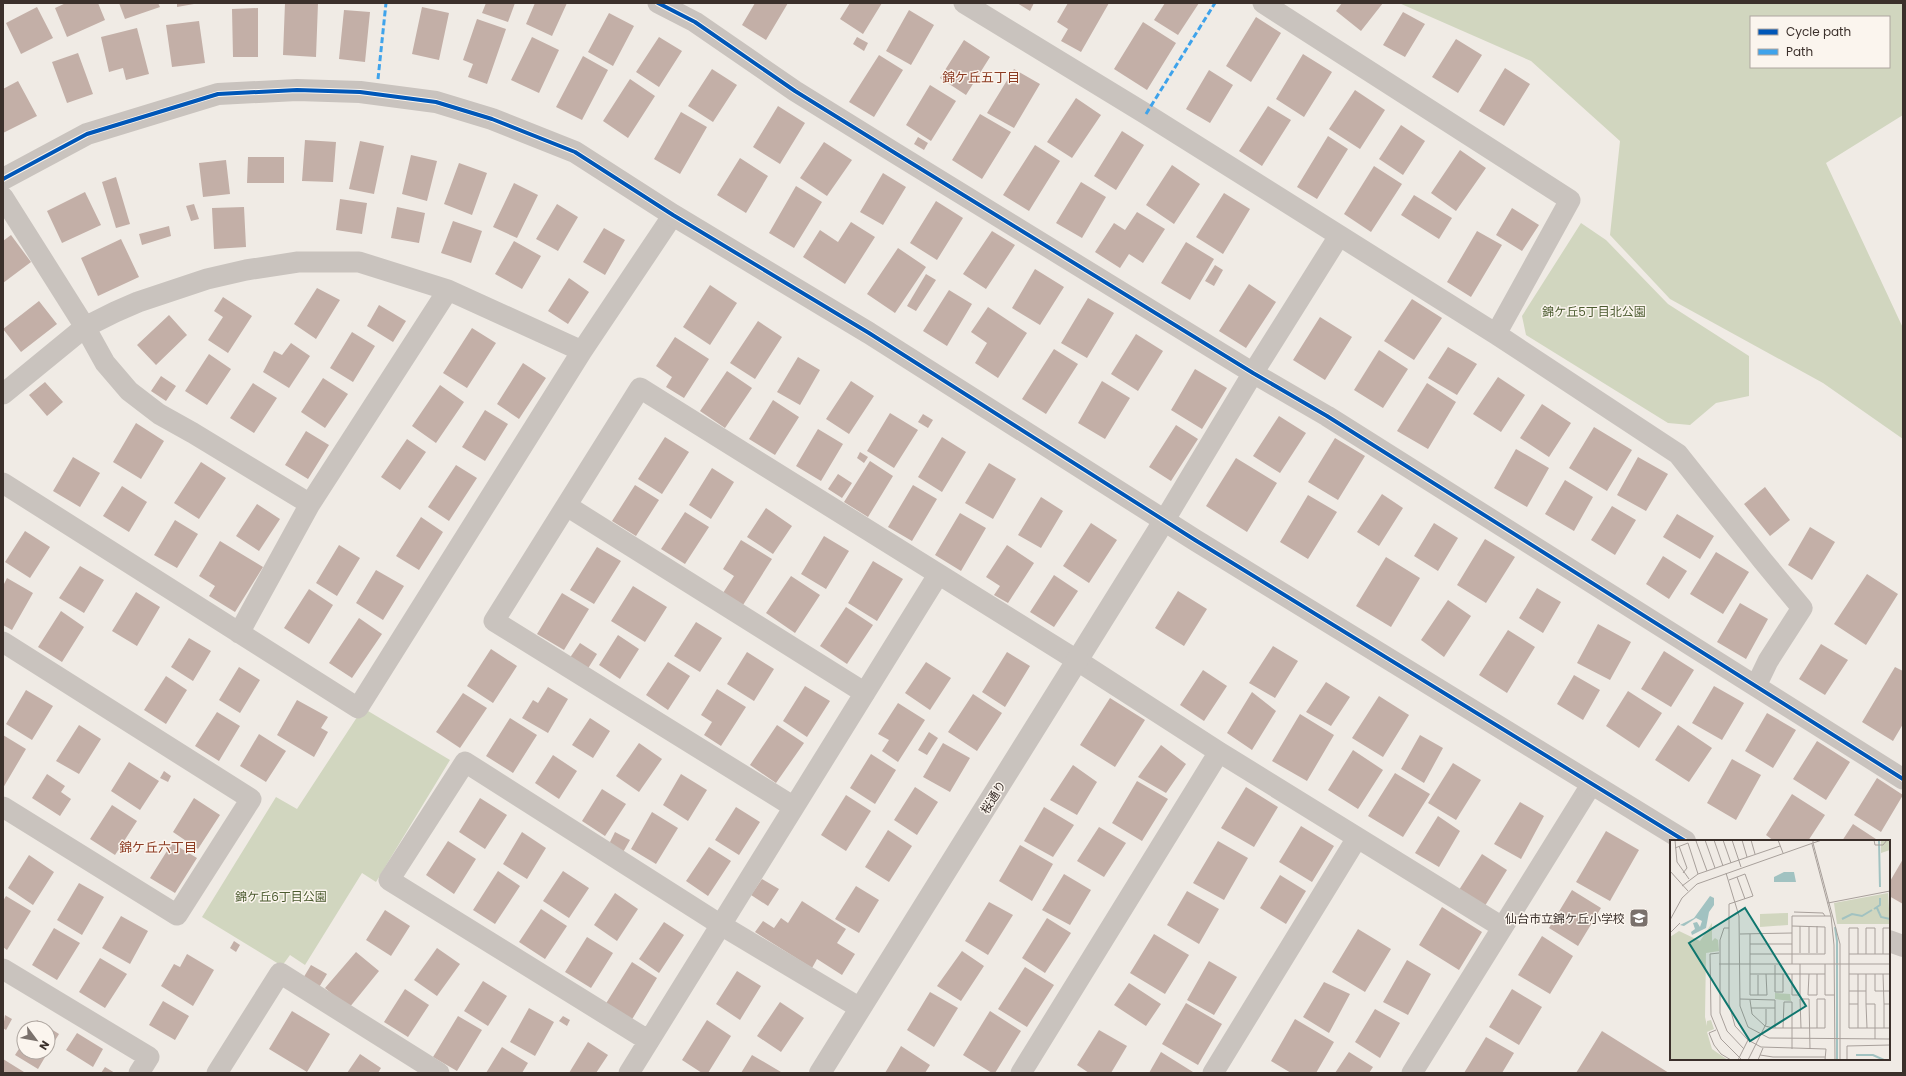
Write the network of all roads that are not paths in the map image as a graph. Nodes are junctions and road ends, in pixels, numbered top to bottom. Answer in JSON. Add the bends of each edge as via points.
{"nodes":[{"id":1,"x":658,"y":3,"type":"edge"},
{"id":2,"x":964,"y":3,"type":"edge"},
{"id":3,"x":1263,"y":3,"type":"edge"},
{"id":4,"x":3,"y":179,"type":"edge"},
{"id":5,"x":3,"y":197,"type":"edge"},
{"id":6,"x":674,"y":215,"type":"junction"},
{"id":7,"x":1339,"y":236,"type":"junction"},
{"id":8,"x":448,"y":290,"type":"junction"},
{"id":9,"x":85,"y":327,"type":"junction"},
{"id":10,"x":1496,"y":334,"type":"junction"},
{"id":11,"x":582,"y":351,"type":"junction"},
{"id":12,"x":1253,"y":373,"type":"junction"},
{"id":13,"x":3,"y":394,"type":"edge"},
{"id":14,"x":3,"y":483,"type":"edge"},
{"id":15,"x":310,"y":504,"type":"junction"},
{"id":16,"x":567,"y":506,"type":"junction"},
{"id":17,"x":1164,"y":521,"type":"junction"},
{"id":18,"x":938,"y":575,"type":"junction"},
{"id":19,"x":240,"y":633,"type":"junction"},
{"id":20,"x":3,"y":642,"type":"edge"},
{"id":21,"x":1078,"y":661,"type":"junction"},
{"id":22,"x":1756,"y":686,"type":"junction"},
{"id":23,"x":865,"y":693,"type":"junction"},
{"id":24,"x":1219,"y":752,"type":"junction"},
{"id":25,"x":1903,"y":780,"type":"edge"},
{"id":26,"x":1591,"y":785,"type":"junction"},
{"id":27,"x":3,"y":807,"type":"edge"},
{"id":28,"x":794,"y":807,"type":"junction"},
{"id":29,"x":1357,"y":838,"type":"junction"},
{"id":30,"x":1684,"y":840,"type":"edge"},
{"id":31,"x":721,"y":925,"type":"junction"},
{"id":32,"x":1502,"y":927,"type":"junction"},
{"id":33,"x":1890,"y":941,"type":"edge"},
{"id":34,"x":1903,"y":946,"type":"edge"},
{"id":35,"x":3,"y":969,"type":"edge"},
{"id":36,"x":860,"y":1008,"type":"junction"},
{"id":37,"x":649,"y":1041,"type":"junction"},
{"id":38,"x":139,"y":1073,"type":"edge"},
{"id":39,"x":217,"y":1073,"type":"edge"},
{"id":40,"x":439,"y":1073,"type":"edge"},
{"id":41,"x":629,"y":1073,"type":"edge"},
{"id":42,"x":820,"y":1073,"type":"edge"},
{"id":43,"x":1021,"y":1073,"type":"edge"},
{"id":44,"x":1213,"y":1073,"type":"edge"},
{"id":45,"x":1412,"y":1073,"type":"edge"}],
"edges":[{"from":1,"to":12,"type":"street","via":[[695,22],[795,91]]},
{"from":2,"to":7,"type":"street"},
{"from":3,"to":10,"type":"street","via":[[1570,200]]},
{"from":4,"to":6,"type":"street","via":[[87,134],[218,94],[297,90],[360,92],[436,102],[499,122],[574,152]]},
{"from":5,"to":9,"type":"street"},
{"from":6,"to":11,"type":"street"},
{"from":6,"to":17,"type":"street","via":[[875,337]]},
{"from":7,"to":10,"type":"street"},
{"from":7,"to":12,"type":"street"},
{"from":8,"to":9,"type":"street","via":[[359,262],[298,262],[207,279],[138,302]]},
{"from":8,"to":11,"type":"street"},
{"from":8,"to":15,"type":"street"},
{"from":9,"to":13,"type":"street"},
{"from":9,"to":15,"type":"street","via":[[105,363],[129,392],[159,414]]},
{"from":10,"to":22,"type":"street","via":[[1678,454],[1802,608],[1768,661]]},
{"from":11,"to":19,"type":"street","via":[[358,708]]},
{"from":12,"to":17,"type":"street"},
{"from":12,"to":22,"type":"street","via":[[1327,416]]},
{"from":14,"to":19,"type":"street"},
{"from":15,"to":19,"type":"street"},
{"from":16,"to":18,"type":"street","via":[[640,388]]},
{"from":16,"to":23,"type":"street"},
{"from":16,"to":28,"type":"street","via":[[494,621]]},
{"from":17,"to":21,"type":"street","name":"桜通り"},
{"from":17,"to":26,"type":"street"},
{"from":18,"to":21,"type":"street"},
{"from":18,"to":23,"type":"street"},
{"from":20,"to":27,"type":"street","via":[[251,799],[177,915]]},
{"from":21,"to":24,"type":"street"},
{"from":21,"to":36,"type":"street","name":"桜通り"},
{"from":22,"to":25,"type":"street"},
{"from":23,"to":28,"type":"street"},
{"from":24,"to":29,"type":"street"},
{"from":24,"to":43,"type":"street"},
{"from":26,"to":30,"type":"street"},
{"from":26,"to":32,"type":"street"},
{"from":28,"to":31,"type":"street"},
{"from":29,"to":32,"type":"street"},
{"from":29,"to":44,"type":"street"},
{"from":31,"to":36,"type":"street"},
{"from":31,"to":37,"type":"street"},
{"from":31,"to":37,"type":"street","via":[[465,762],[389,880]]},
{"from":32,"to":45,"type":"street"},
{"from":33,"to":34,"type":"street"},
{"from":35,"to":38,"type":"street","via":[[150,1057]]},
{"from":36,"to":42,"type":"street","name":"桜通り"},
{"from":37,"to":41,"type":"street"},
{"from":39,"to":40,"type":"street","via":[[280,973]]}]}
